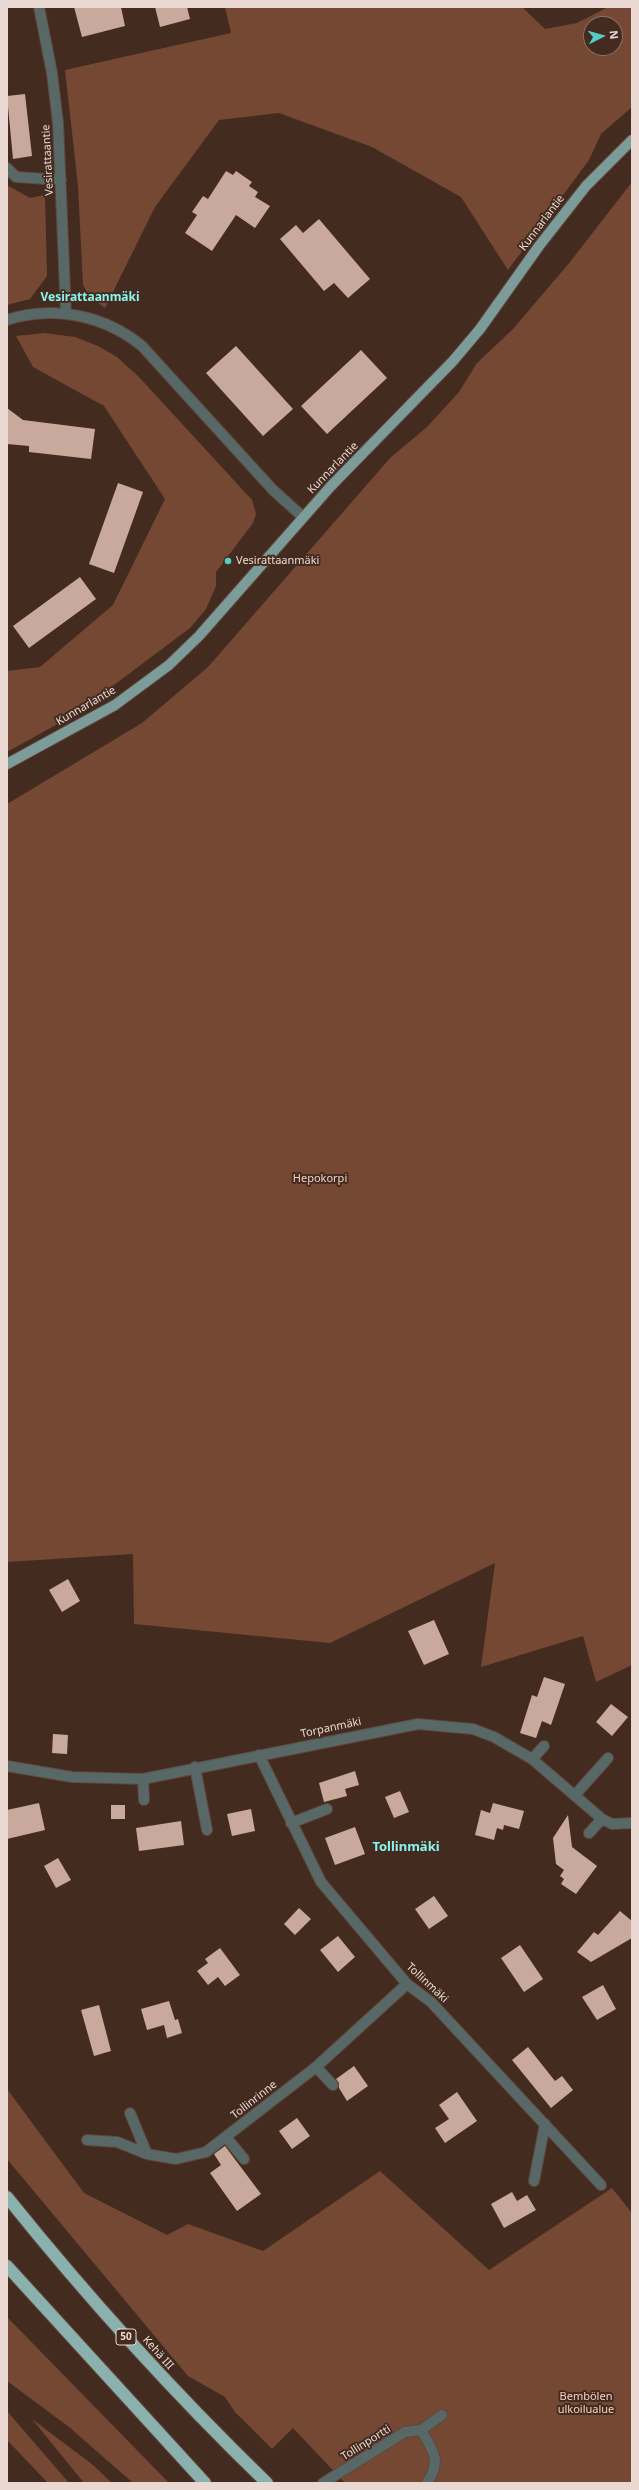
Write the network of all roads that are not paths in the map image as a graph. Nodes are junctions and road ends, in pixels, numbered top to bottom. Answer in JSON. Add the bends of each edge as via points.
{"nodes":[{"id":1,"x":39,"y":7,"type":"edge"},
{"id":2,"x":632,"y":140,"type":"edge"},
{"id":3,"x":7,"y":168,"type":"edge"},
{"id":4,"x":61,"y":180,"type":"junction"},
{"id":5,"x":66,"y":314,"type":"junction"},
{"id":6,"x":7,"y":320,"type":"edge"},
{"id":7,"x":303,"y":517,"type":"junction"},
{"id":8,"x":7,"y":764,"type":"edge"},
{"id":9,"x":544,"y":1746,"type":"dead end"},
{"id":10,"x":259,"y":1755,"type":"junction"},
{"id":11,"x":608,"y":1758,"type":"dead end"},
{"id":12,"x":532,"y":1759,"type":"junction"},
{"id":13,"x":7,"y":1766,"type":"edge"},
{"id":14,"x":195,"y":1768,"type":"junction"},
{"id":15,"x":143,"y":1779,"type":"junction"},
{"id":16,"x":575,"y":1795,"type":"junction"},
{"id":17,"x":144,"y":1800,"type":"dead end"},
{"id":18,"x":327,"y":1809,"type":"dead end"},
{"id":19,"x":602,"y":1819,"type":"junction"},
{"id":20,"x":291,"y":1823,"type":"junction"},
{"id":21,"x":632,"y":1823,"type":"edge"},
{"id":22,"x":207,"y":1830,"type":"dead end"},
{"id":23,"x":589,"y":1832,"type":"dead end"},
{"id":24,"x":407,"y":1984,"type":"junction"},
{"id":25,"x":316,"y":2067,"type":"junction"},
{"id":26,"x":333,"y":2085,"type":"dead end"},
{"id":27,"x":130,"y":2113,"type":"dead end"},
{"id":28,"x":545,"y":2124,"type":"junction"},
{"id":29,"x":226,"y":2137,"type":"junction"},
{"id":30,"x":87,"y":2140,"type":"dead end"},
{"id":31,"x":147,"y":2154,"type":"junction"},
{"id":32,"x":244,"y":2160,"type":"dead end"},
{"id":33,"x":534,"y":2181,"type":"dead end"},
{"id":34,"x":601,"y":2185,"type":"dead end"},
{"id":35,"x":7,"y":2197,"type":"edge"},
{"id":36,"x":7,"y":2266,"type":"edge"},
{"id":37,"x":442,"y":2415,"type":"dead end"},
{"id":38,"x":421,"y":2430,"type":"junction"},
{"id":39,"x":206,"y":2483,"type":"edge"},
{"id":40,"x":267,"y":2483,"type":"edge"},
{"id":41,"x":323,"y":2483,"type":"edge"},
{"id":42,"x":427,"y":2483,"type":"edge"}],
"edges":[{"from":1,"to":4,"type":"street","name":"Vesirattaantie","via":[[54,94]]},
{"from":2,"to":7,"type":"main road","name":"Kunnarlantie","via":[[586,186],[539,246],[480,329],[457,356]]},
{"from":3,"to":4,"type":"street","via":[[16,176]]},
{"from":4,"to":5,"type":"street","name":"Vesirattaantie"},
{"from":5,"to":6,"type":"street","via":[[26,315]]},
{"from":5,"to":7,"type":"street","via":[[107,323],[142,346],[273,490]]},
{"from":7,"to":8,"type":"main road","name":"Kunnarlantie","via":[[199,636],[168,665],[115,705]]},
{"from":9,"to":12,"type":"street"},
{"from":10,"to":12,"type":"street","name":"Torpanmäki","via":[[418,1724],[473,1729],[494,1737]]},
{"from":10,"to":14,"type":"street","name":"Torpanmäki"},
{"from":10,"to":20,"type":"street","name":"Tollinmäki"},
{"from":11,"to":16,"type":"street"},
{"from":12,"to":16,"type":"street","name":"Torpanmäki"},
{"from":13,"to":15,"type":"street","name":"Torpanmäki","via":[[72,1777]]},
{"from":14,"to":15,"type":"street","name":"Torpanmäki"},
{"from":14,"to":22,"type":"street"},
{"from":15,"to":17,"type":"street"},
{"from":16,"to":19,"type":"street","name":"Torpanmäki"},
{"from":18,"to":20,"type":"street"},
{"from":19,"to":21,"type":"street","name":"Torpanmäki","via":[[612,1824]]},
{"from":19,"to":23,"type":"street"},
{"from":20,"to":24,"type":"street","name":"Tollinmäki","via":[[321,1882]]},
{"from":24,"to":25,"type":"street","name":"Tollinrinne"},
{"from":24,"to":28,"type":"street","name":"Tollinmäki","via":[[431,2002]]},
{"from":25,"to":26,"type":"street"},
{"from":25,"to":29,"type":"street","name":"Tollinrinne"},
{"from":27,"to":31,"type":"street"},
{"from":28,"to":33,"type":"street"},
{"from":28,"to":34,"type":"street","name":"Tollinmäki"},
{"from":29,"to":31,"type":"street","name":"Tollinrinne","via":[[206,2152],[176,2159]]},
{"from":29,"to":32,"type":"street"},
{"from":30,"to":31,"type":"street","name":"Tollinrinne","via":[[117,2142]]},
{"from":35,"to":40,"type":"highway","name":"Kehä III","number":"50","via":[[48,2248],[157,2372]]},
{"from":36,"to":39,"type":"highway"},
{"from":37,"to":38,"type":"street","name":"Tollinportti"},
{"from":38,"to":41,"type":"street","name":"Tollinportti","via":[[405,2432]]},
{"from":38,"to":42,"type":"street","via":[[435,2453],[435,2472]]}]}
